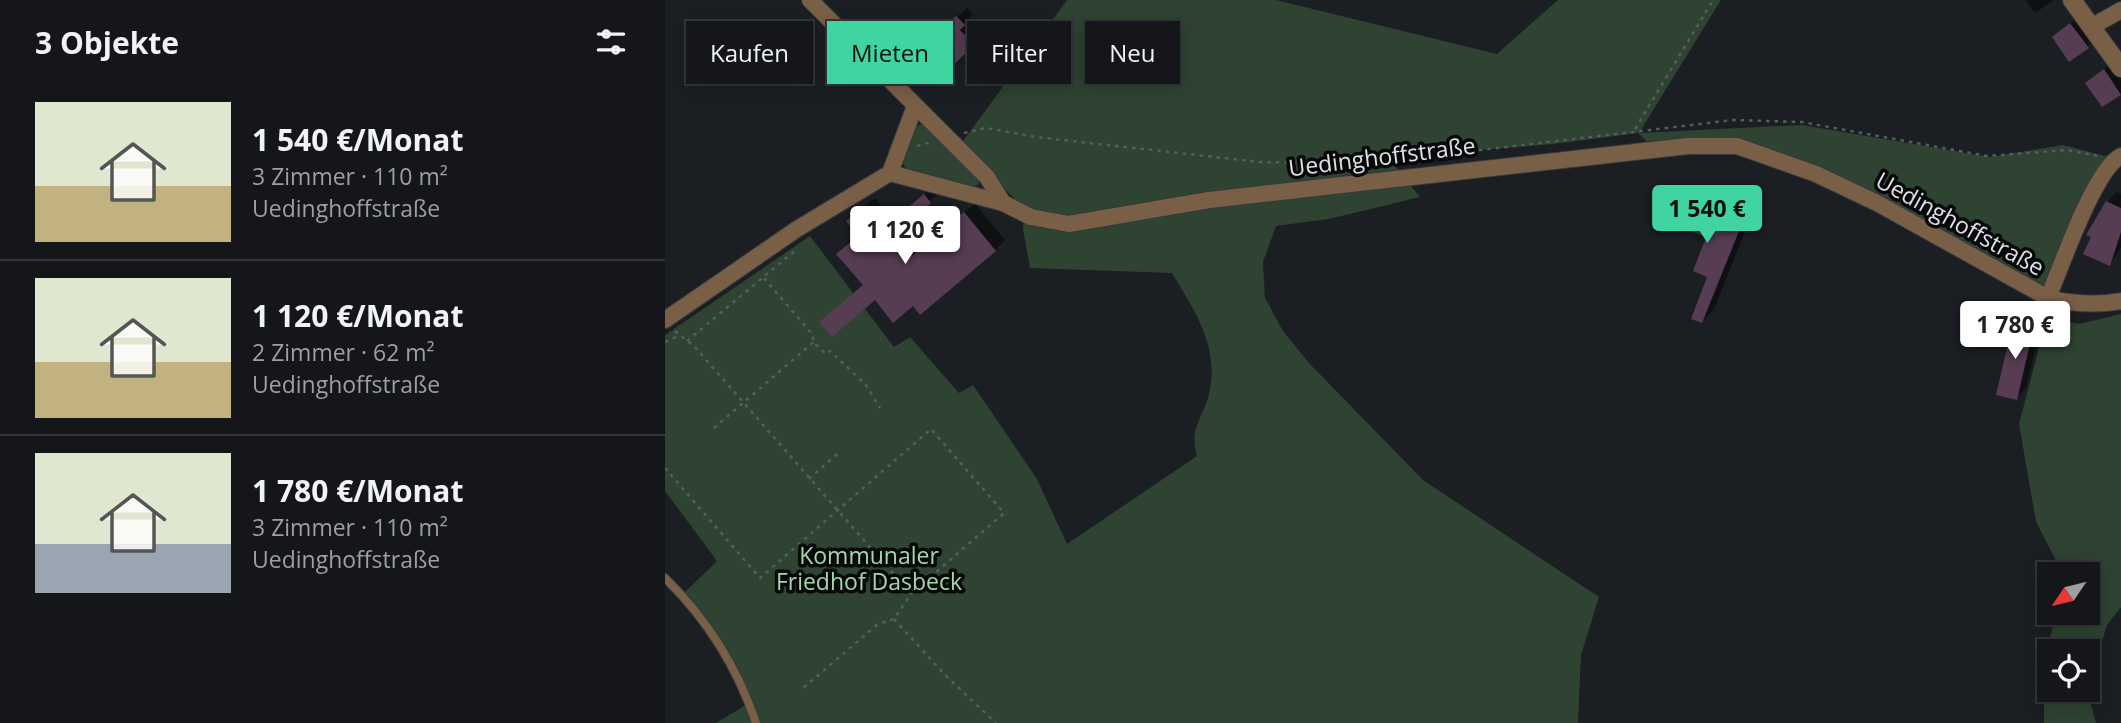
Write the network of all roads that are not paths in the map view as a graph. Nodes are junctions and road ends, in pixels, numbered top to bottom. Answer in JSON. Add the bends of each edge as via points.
{"nodes":[{"id":1,"x":810,"y":0,"type":"edge"},
{"id":2,"x":2072,"y":0,"type":"edge"},
{"id":3,"x":2121,"y":10,"type":"edge"},
{"id":4,"x":2091,"y":27,"type":"junction"},
{"id":5,"x":2121,"y":68,"type":"edge"},
{"id":6,"x":915,"y":106,"type":"junction"},
{"id":7,"x":2117,"y":158,"type":"edge"},
{"id":8,"x":890,"y":173,"type":"junction"},
{"id":9,"x":1003,"y":203,"type":"junction"},
{"id":10,"x":2048,"y":298,"type":"junction"},
{"id":11,"x":2121,"y":301,"type":"edge"},
{"id":12,"x":665,"y":320,"type":"edge"},
{"id":13,"x":665,"y":578,"type":"edge"},
{"id":14,"x":756,"y":723,"type":"edge"}],
"edges":[{"from":1,"to":6,"type":"street"},
{"from":2,"to":4,"type":"street"},
{"from":3,"to":4,"type":"street"},
{"from":4,"to":5,"type":"street"},
{"from":6,"to":8,"type":"street"},
{"from":6,"to":9,"type":"street","via":[[987,177]]},
{"from":7,"to":10,"type":"street","via":[[2099,180]]},
{"from":8,"to":9,"type":"street","name":"Uedinghoffstraße"},
{"from":8,"to":12,"type":"street","via":[[797,229]]},
{"from":9,"to":10,"type":"street","name":"Uedinghoffstraße","via":[[1031,217],[1069,224],[1209,200],[1688,146],[1737,146],[1777,158],[1877,203]]},
{"from":10,"to":11,"type":"street","name":"Uedinghoffstraße","via":[[2072,304]]},
{"from":13,"to":14,"type":"lane","via":[[710,628],[744,685]]}]}
